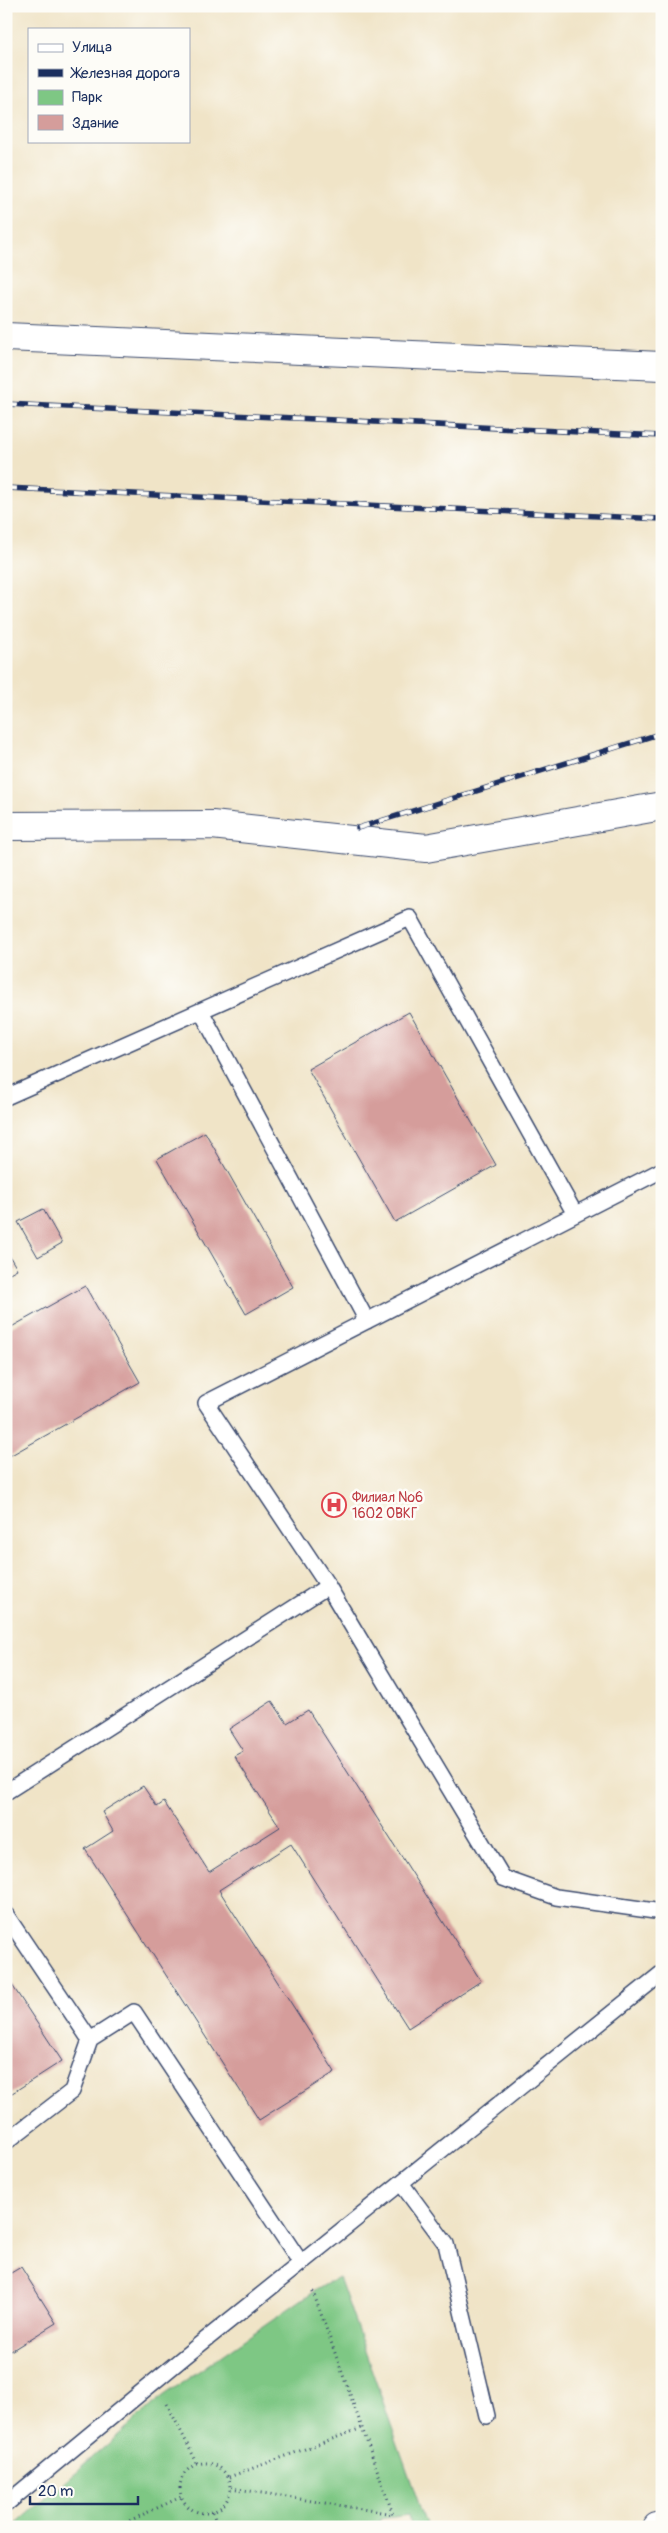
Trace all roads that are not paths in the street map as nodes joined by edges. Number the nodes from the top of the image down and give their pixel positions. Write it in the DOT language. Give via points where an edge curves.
graph roads {
  1 [pos="6,337"];
  2 [pos="662,366"];
  3 [pos="662,806"];
  4 [pos="6,826"];
  5 [pos="201,1011"];
  6 [pos="6,1097"];
  7 [pos="662,1170"];
  8 [pos="575,1214"];
  9 [pos="367,1321"];
  10 [pos="328,1586"];
  11 [pos="6,1792"];
  12 [pos="662,1912"];
  13 [pos="6,1915"];
  14 [pos="662,1973"];
  15 [pos="90,2040"];
  16 [pos="6,2142"];
  17 [pos="401,2182"];
  18 [pos="301,2263"];
  19 [pos="487,2416"];
  20 [pos="6,2504"];
  21 [pos="662,2526"];
  22 [pos="658,2527"];
  1 -- 2 [label="street"];
  3 -- 4 [label="street" via="426,848 212,825"];
  5 -- 6 [label="lane"];
  5 -- 8 [label="lane" via="410,918"];
  5 -- 9 [label="lane"];
  7 -- 8 [label="lane"];
  8 -- 9 [label="lane"];
  9 -- 10 [label="lane" via="206,1403"];
  10 -- 11 [label="lane"];
  10 -- 12 [label="lane" via="503,1878 556,1897"];
  13 -- 15 [label="lane"];
  14 -- 17 [label="lane"];
  15 -- 16 [label="lane" via="72,2091"];
  15 -- 18 [label="lane" via="134,2012"];
  17 -- 18 [label="lane"];
  17 -- 19 [label="lane" via="446,2244"];
  18 -- 20 [label="lane"];
  21 -- 22 [label="street"];
}
